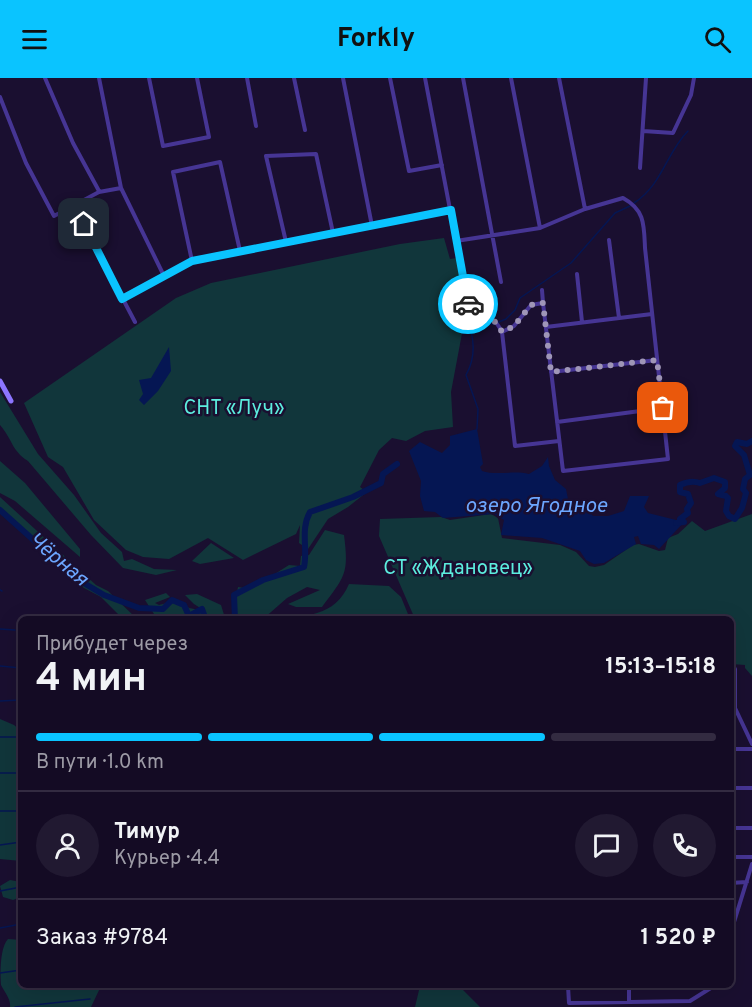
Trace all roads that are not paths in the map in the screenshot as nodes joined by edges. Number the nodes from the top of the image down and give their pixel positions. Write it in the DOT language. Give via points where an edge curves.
graph roads {
  1 [pos="45,78"];
  2 [pos="99,78"];
  3 [pos="149,78"];
  4 [pos="197,78"];
  5 [pos="247,78"];
  6 [pos="294,78"];
  7 [pos="343,78"];
  8 [pos="390,78"];
  9 [pos="425,78"];
  10 [pos="463,78"];
  11 [pos="511,78"];
  12 [pos="559,78"];
  13 [pos="646,78"];
  14 [pos="693,78"];
  15 [pos="0,97"];
  16 [pos="256,126"];
  17 [pos="305,130"];
  18 [pos="643,131"];
  19 [pos="442,165"];
  20 [pos="640,168"];
  21 [pos="121,188"];
  22 [pos="99,192"];
  23 [pos="74,206"];
  24 [pos="585,209"];
  25 [pos="451,210"];
  26 [pos="372,226"];
  27 [pos="540,228"];
  28 [pos="333,233"];
  29 [pos="492,234"];
  30 [pos="609,240"];
  31 [pos="456,241"];
  32 [pos="286,242"];
  33 [pos="240,251"];
  34 [pos="192,261"];
  35 [pos="577,274"];
  36 [pos="164,276"];
  37 [pos="501,282"];
  38 [pos="542,290"];
  39 [pos="122,299"];
  40 [pos="543,303"];
  41 [pos="652,314"];
  42 [pos="619,318"];
  43 [pos="135,322"];
  44 [pos="582,322"];
  45 [pos="546,327"];
  46 [pos="502,332"];
  47 [pos="657,360"];
  48 [pos="551,372"];
  49 [pos="0,381"];
  50 [pos="11,401"];
  51 [pos="663,408"];
  52 [pos="557,422"];
  53 [pos="559,441"];
  54 [pos="734,710"];
  55 [pos="752,746"];
  56 [pos="734,748"];
  57 [pos="734,788"];
  58 [pos="752,788"];
  59 [pos="734,828"];
  60 [pos="752,828"];
  61 [pos="734,857"];
  62 [pos="752,857"];
  63 [pos="752,864"];
  64 [pos="747,882"];
  65 [pos="734,883"];
  66 [pos="734,918"];
  67 [pos="567,988"];
  68 [pos="629,988"];
  69 [pos="711,988"];
  70 [pos="629,1002"];
  1 -- 22 [label="street"];
  2 -- 21 [label="street"];
  3 -- 4 [label="street" via="163,146 209,137"];
  5 -- 16 [label="street"];
  6 -- 17 [label="street"];
  7 -- 26 [label="street"];
  8 -- 19 [label="street" via="409,171"];
  9 -- 19 [label="street"];
  10 -- 29 [label="street"];
  11 -- 27 [label="street"];
  12 -- 24 [label="street"];
  13 -- 18 [label="street"];
  14 -- 18 [label="street" via="691,95 673,133"];
  15 -- 23 [label="street" via="26,163 54,216"];
  18 -- 20 [label="street"];
  19 -- 25 [label="street"];
  21 -- 22 [label="street"];
  21 -- 36 [label="street"];
  22 -- 23 [label="street"];
  23 -- 39 [label="street"];
  24 -- 27 [label="street"];
  24 -- 41 [label="street" via="623,198 644,219"];
  25 -- 26 [label="street"];
  25 -- 31 [label="street"];
  26 -- 28 [label="street"];
  27 -- 29 [label="street"];
  28 -- 32 [label="street"];
  28 -- 32 [label="street" via="316,154 266,156"];
  29 -- 31 [label="street"];
  29 -- 37 [label="street"];
  30 -- 42 [label="street"];
  31 -- 46 [label="street" via="468,304 490,315"];
  32 -- 33 [label="street"];
  33 -- 34 [label="street"];
  33 -- 34 [label="street" via="220,162 173,172"];
  34 -- 36 [label="street"];
  35 -- 44 [label="street"];
  36 -- 39 [label="street"];
  38 -- 40 [label="street"];
  39 -- 43 [label="street"];
  40 -- 45 [label="street"];
  40 -- 46 [label="street" via="531,305 514,326"];
  41 -- 42 [label="street"];
  41 -- 47 [label="street"];
  42 -- 44 [label="street"];
  44 -- 45 [label="street"];
  45 -- 48 [label="street"];
  46 -- 53 [label="street" via="515,446"];
  47 -- 48 [label="street"];
  47 -- 51 [label="street"];
  48 -- 52 [label="street"];
  49 -- 50 [label="street"];
  51 -- 52 [label="street"];
  51 -- 53 [label="street" via="668,459 562,471"];
  52 -- 53 [label="street"];
  54 -- 55 [label="street"];
  55 -- 56 [label="street"];
  57 -- 58 [label="street"];
  59 -- 60 [label="street"];
  61 -- 62 [label="street"];
  63 -- 64 [label="street"];
  64 -- 65 [label="street"];
  64 -- 66 [label="street"];
  67 -- 70 [label="street" via="569,1003"];
  68 -- 70 [label="street"];
  69 -- 70 [label="street" via="690,1001"];
}
